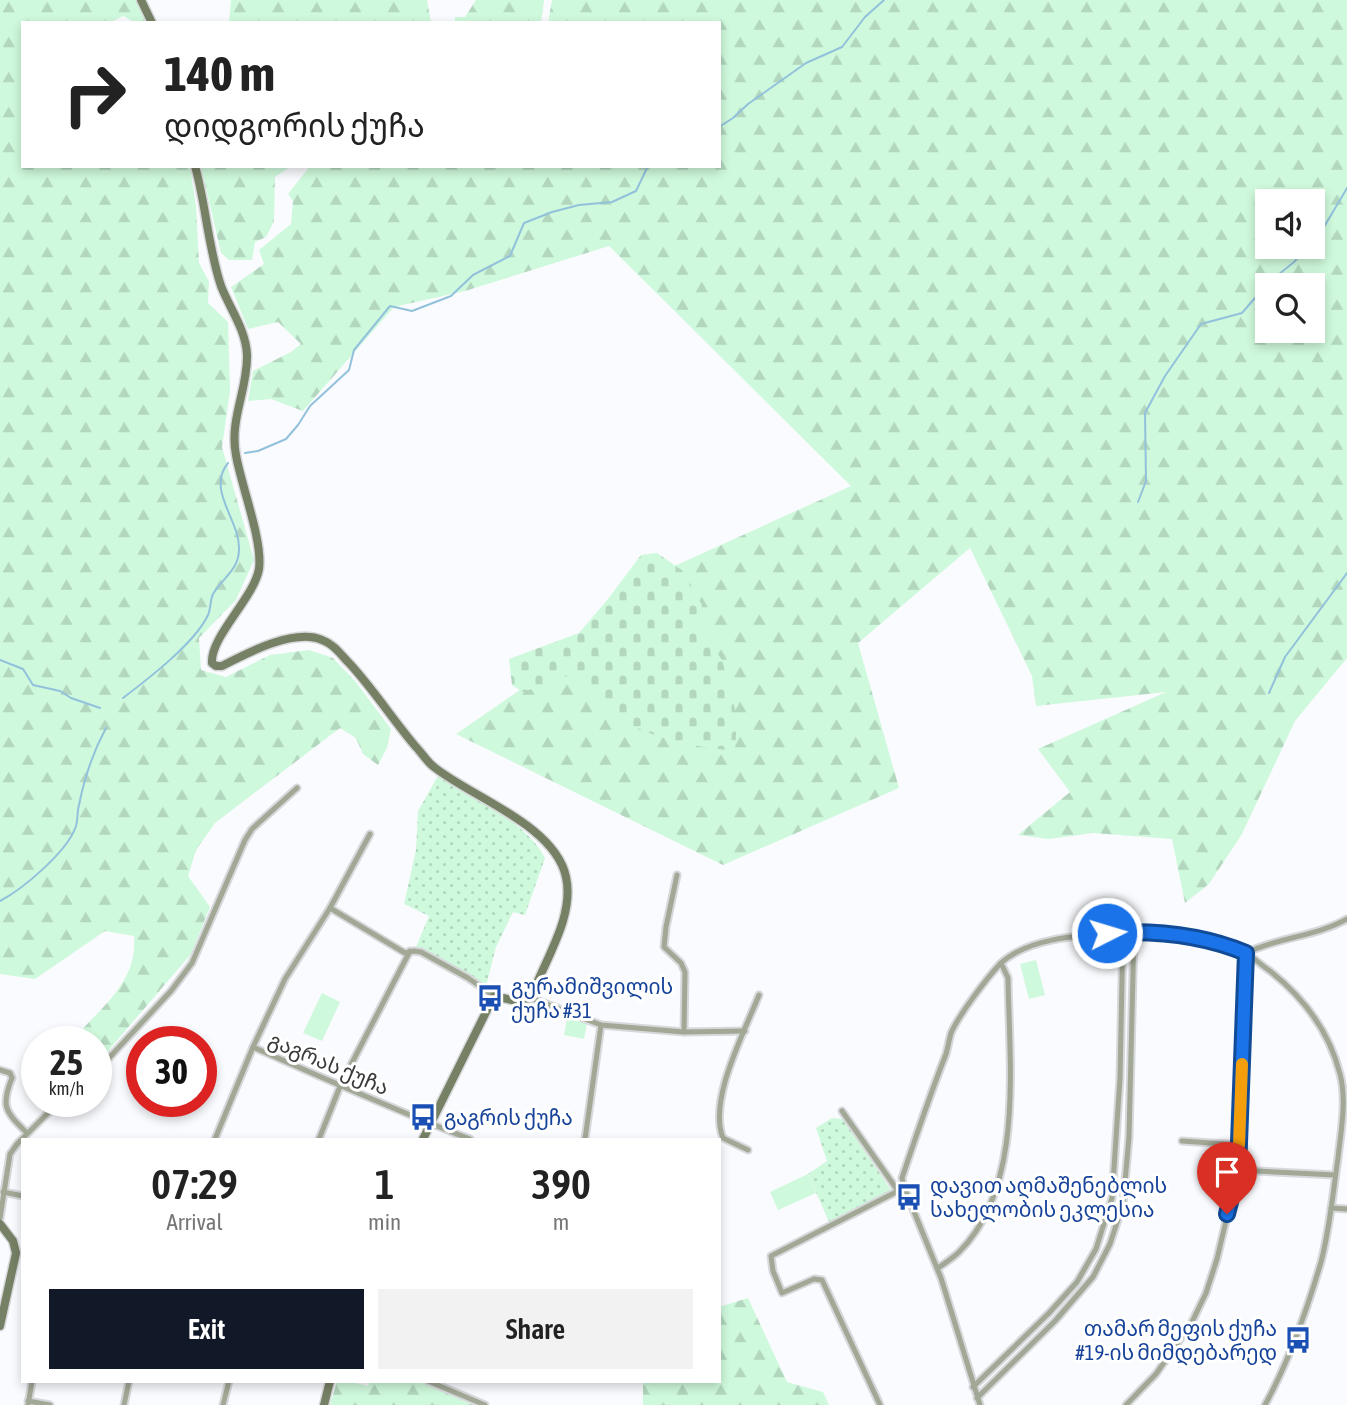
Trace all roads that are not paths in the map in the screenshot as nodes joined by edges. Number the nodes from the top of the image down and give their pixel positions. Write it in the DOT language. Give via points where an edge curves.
graph roads {
  1 [pos="141,0"];
  2 [pos="151,21"];
  3 [pos="195,168"];
  4 [pos="297,788"];
  5 [pos="370,834"];
  6 [pos="677,875"];
  7 [pos="330,908"];
  8 [pos="1347,919"];
  9 [pos="1123,932"];
  10 [pos="1134,932"];
  11 [pos="410,951"];
  12 [pos="1246,953"];
  13 [pos="1001,963"];
  14 [pos="759,995"];
  15 [pos="494,996"];
  16 [pos="531,998"];
  17 [pos="601,1025"];
  18 [pos="1121,1029"];
  19 [pos="1132,1030"];
  20 [pos="745,1031"];
  21 [pos="684,1032"];
  22 [pos="253,1047"];
  23 [pos="112,1056"];
  24 [pos="0,1070"];
  25 [pos="341,1084"];
  26 [pos="842,1111"];
  27 [pos="44,1117"];
  28 [pos="429,1124"];
  29 [pos="27,1133"];
  30 [pos="23,1138"];
  31 [pos="215,1138"];
  32 [pos="319,1138"];
  33 [pos="423,1138"];
  34 [pos="467,1138"];
  35 [pos="585,1138"];
  36 [pos="21,1140"];
  37 [pos="1182,1141"];
  38 [pos="1239,1145"];
  39 [pos="1339,1145"];
  40 [pos="1347,1145"];
  41 [pos="748,1150"];
  42 [pos="1238,1170"];
  43 [pos="1335,1175"];
  44 [pos="1113,1186"];
  45 [pos="1125,1186"];
  46 [pos="898,1191"];
  47 [pos="3,1192"];
  48 [pos="21,1196"];
  49 [pos="906,1198"];
  50 [pos="1331,1208"];
  51 [pos="1,1209"];
  52 [pos="1347,1209"];
  53 [pos="0,1218"];
  54 [pos="0,1224"];
  55 [pos="938,1268"];
  56 [pos="0,1326"];
  57 [pos="1027,1335"];
  58 [pos="1033,1342"];
  59 [pos="1008,1353"];
  60 [pos="1015,1360"];
  61 [pos="32,1383"];
  62 [pos="129,1383"];
  63 [pos="228,1383"];
  64 [pos="330,1383"];
  65 [pos="433,1383"];
  66 [pos="973,1387"];
  67 [pos="979,1402"];
  68 [pos="28,1403"];
  69 [pos="50,1405"];
  70 [pos="124,1405"];
  71 [pos="223,1405"];
  72 [pos="324,1405"];
  73 [pos="485,1405"];
  74 [pos="880,1405"];
  75 [pos="1126,1405"];
  76 [pos="1265,1405"];
  1 -- 2 [label="street"];
  3 -- 16 [label="street" via="221,285 247,354 235,454 259,552 259,571 214,651 212,663 222,666 288,638 323,640 364,679 433,767 539,837 563,867 567,895 561,925"];
  4 -- 23 [label="street" via="252,829 192,963"];
  5 -- 7 [label="street"];
  6 -- 21 [label="street" via="664,947 684,968"];
  7 -- 11 [label="street" via="405,953"];
  7 -- 22 [label="street" via="285,979"];
  8 -- 12 [label="street"];
  9 -- 10 [label="street"];
  9 -- 13 [label="street" via="1033,944"];
  9 -- 18 [label="street"];
  10 -- 12 [label="street" via="1188,935"];
  10 -- 19 [label="street"];
  11 -- 15 [label="street" via="421,952"];
  11 -- 25 [label="street"];
  12 -- 38 [label="street"];
  12 -- 39 [label="street" via="1305,1003 1331,1046 1341,1076"];
  13 -- 49 [label="street" via="951,1034 902,1178"];
  13 -- 55 [label="street" via="1008,978 1009,1110 1003,1161 981,1224 959,1252"];
  14 -- 20 [label="street"];
  15 -- 16 [label="street"];
  15 -- 28 [label="street"];
  16 -- 17 [label="street"];
  17 -- 21 [label="street"];
  17 -- 35 [label="street"];
  18 -- 19 [label="street"];
  18 -- 44 [label="street"];
  19 -- 45 [label="street"];
  20 -- 21 [label="street"];
  20 -- 41 [label="street" via="726,1081 718,1121 723,1139"];
  22 -- 25 [label="street, გაგრას ქუჩა"];
  22 -- 31 [label="street"];
  24 -- 29 [label="street" via="12,1078 1,1096 2,1103"];
  25 -- 28 [label="street, გაგრას ქუჩა"];
  25 -- 32 [label="street"];
  26 -- 46 [label="street"];
  27 -- 29 [label="street"];
  28 -- 33 [label="street"];
  28 -- 34 [label="street, გაგრას ქუჩა"];
  29 -- 30 [label="street"];
  36 -- 47 [label="street" via="10,1154"];
  37 -- 38 [label="street"];
  38 -- 42 [label="street"];
  39 -- 40 [label="street"];
  39 -- 43 [label="street"];
  42 -- 43 [label="street"];
  42 -- 75 [label="street" via="1206,1293 1156,1374"];
  43 -- 50 [label="street"];
  44 -- 45 [label="street"];
  44 -- 57 [label="street" via="1096,1249 1077,1282"];
  45 -- 58 [label="street" via="1110,1244 1093,1278"];
  46 -- 49 [label="street"];
  46 -- 74 [label="street" via="771,1256 782,1293 822,1280"];
  47 -- 48 [label="street"];
  47 -- 51 [label="street"];
  49 -- 55 [label="street"];
  50 -- 52 [label="street"];
  50 -- 76 [label="street" via="1321,1261 1290,1352"];
  51 -- 53 [label="street"];
  54 -- 56 [label="street" via="16,1253"];
  55 -- 66 [label="street"];
  57 -- 58 [label="street"];
  57 -- 59 [label="street"];
  58 -- 60 [label="street"];
  59 -- 60 [label="street"];
  59 -- 66 [label="street"];
  60 -- 67 [label="street"];
  61 -- 68 [label="street"];
  62 -- 70 [label="street"];
  63 -- 71 [label="street"];
  64 -- 72 [label="street"];
  65 -- 73 [label="street"];
  66 -- 67 [label="street"];
  68 -- 69 [label="street"];
}
